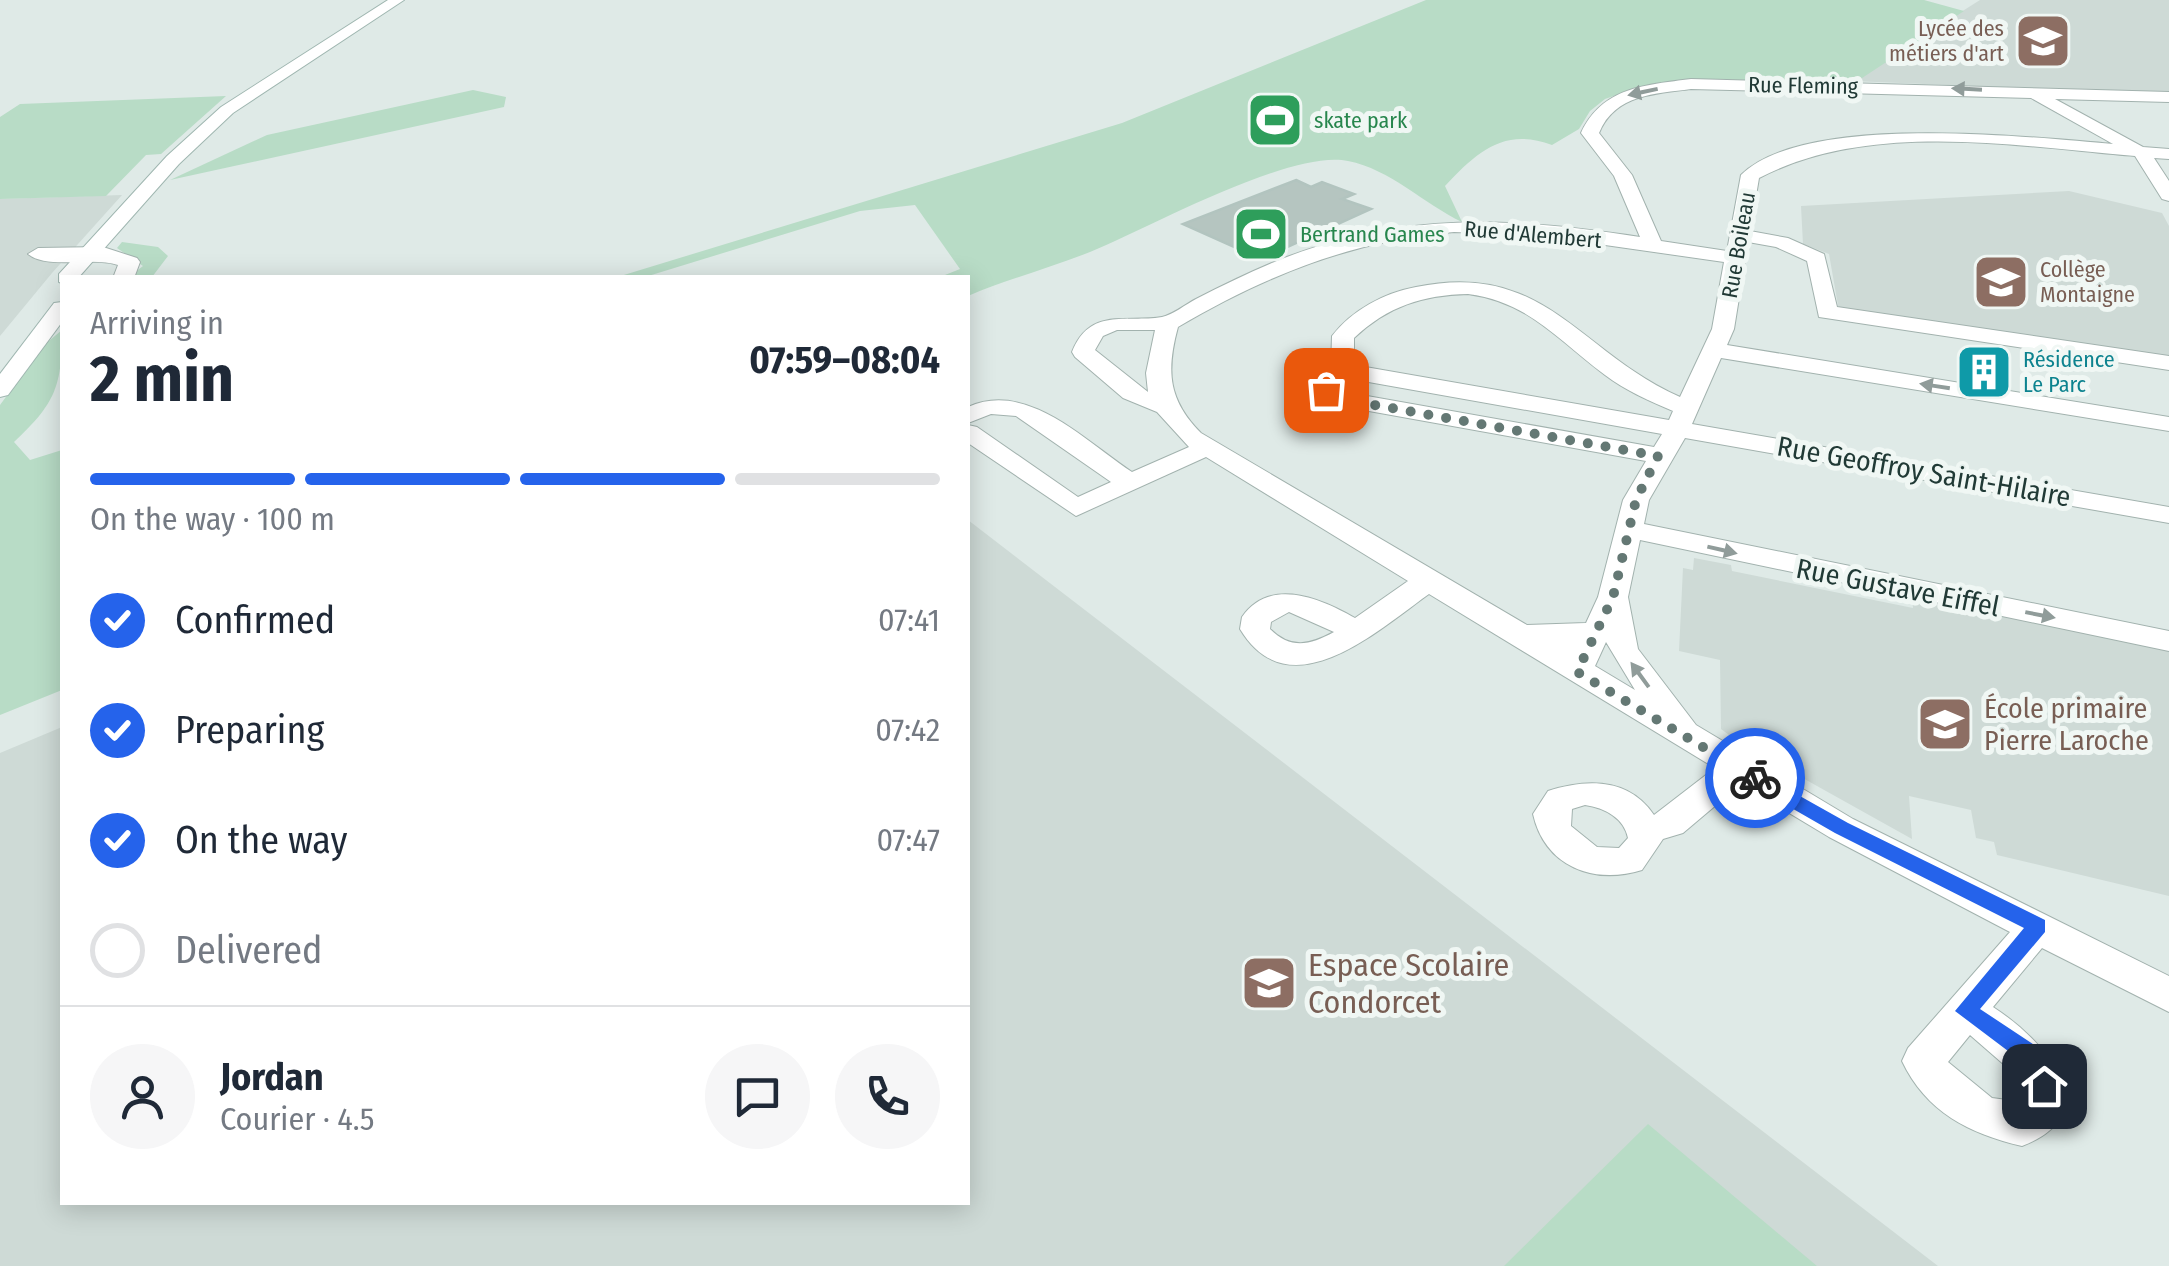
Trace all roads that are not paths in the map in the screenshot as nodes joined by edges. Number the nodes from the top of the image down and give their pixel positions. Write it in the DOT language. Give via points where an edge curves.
graph roads {
  1 [pos="398,0"];
  2 [pos="2030,92"];
  3 [pos="2169,97"];
  4 [pos="2142,153"];
  5 [pos="2169,154"];
  6 [pos="2169,194"];
  7 [pos="1654,247"];
  8 [pos="1738,247"];
  9 [pos="95,253"];
  10 [pos="38,254"];
  11 [pos="70,275"];
  12 [pos="86,275"];
  13 [pos="124,275"];
  14 [pos="60,285"];
  15 [pos="54,324"];
  16 [pos="1168,324"];
  17 [pos="1715,350"];
  18 [pos="0,356"];
  19 [pos="2169,363"];
  20 [pos="1342,370"];
  21 [pos="0,390"];
  22 [pos="1162,406"];
  23 [pos="970,415"];
  24 [pos="1682,418"];
  25 [pos="2169,424"];
  26 [pos="970,433"];
  27 [pos="1206,448"];
  28 [pos="1658,456"];
  29 [pos="1130,483"];
  30 [pos="2169,515"];
  31 [pos="1627,529"];
  32 [pos="1428,581"];
  33 [pos="1613,597"];
  34 [pos="1352,630"];
  35 [pos="1596,631"];
  36 [pos="1512,634"];
  37 [pos="2169,641"];
  38 [pos="1577,672"];
  39 [pos="1692,742"];
  40 [pos="1737,768"];
  41 [pos="1645,831"];
  42 [pos="2038,926"];
  43 [pos="2169,995"];
  44 [pos="1966,1011"];
  1 -- 9 [label="street" via="227,110 173,160"];
  2 -- 3 [label="street, Rue Fleming"];
  2 -- 4 [label="street"];
  2 -- 7 [label="street, Rue Fleming, one-way" via="1691,84 1615,100 1596,116 1590,133 1623,175"];
  4 -- 5 [label="street, Rue Boileau"];
  4 -- 6 [label="street"];
  4 -- 8 [label="street, Rue Boileau" via="1910,142 1807,148 1750,175"];
  7 -- 8 [label="street, Rue d'Alembert"];
  7 -- 16 [label="street, Rue d'Alembert" via="1508,228 1419,228 1350,242 1206,300"];
  8 -- 17 [label="street, Rue Boileau"];
  8 -- 19 [label="street, Rue d'Alembert" via="1781,242 1817,258 1827,312"];
  9 -- 10 [label="street"];
  9 -- 11 [label="street"];
  9 -- 12 [label="street"];
  9 -- 13 [label="street" via="130,262"];
  14 -- 18 [label="street"];
  15 -- 21 [label="street"];
  16 -- 22 [label="street" via="1156,361"];
  16 -- 22 [label="street" via="1127,321 1099,328 1083,352 1131,393"];
  17 -- 24 [label="street, Rue Boileau"];
  25 -- 17 [label="street, one-way"];
  20 -- 24 [label="street"];
  20 -- 24 [label="street" via="1342,336 1360,316 1403,295 1460,288 1531,305"];
  20 -- 28 [label="street" via="1322,384 1330,397"];
  22 -- 27 [label="street"];
  23 -- 29 [label="street" via="988,407 1022,409"];
  24 -- 28 [label="street, Rue Boileau"];
  24 -- 30 [label="street, Rue Geoffroy Saint-Hilaire"];
  26 -- 29 [label="street" via="1065,504 1088,505"];
  27 -- 29 [label="street"];
  27 -- 32 [label="street"];
  28 -- 31 [label="street, Rue Boileau"];
  31 -- 33 [label="street, Rue Boileau"];
  31 -- 37 [label="street, Rue Gustave Eiffel, one-way"];
  32 -- 34 [label="street"];
  32 -- 36 [label="street"];
  33 -- 35 [label="street, Rue Boileau"];
  39 -- 33 [label="street, Rue Boileau, one-way" via="1623,651"];
  35 -- 36 [label="street"];
  35 -- 38 [label="street, Rue Boileau"];
  36 -- 38 [label="street"];
  38 -- 39 [label="street"];
  39 -- 40 [label="street"];
  40 -- 41 [label="street" via="1672,824"];
  40 -- 42 [label="street"];
  42 -- 43 [label="street"];
  42 -- 44 [label="street"];
}
